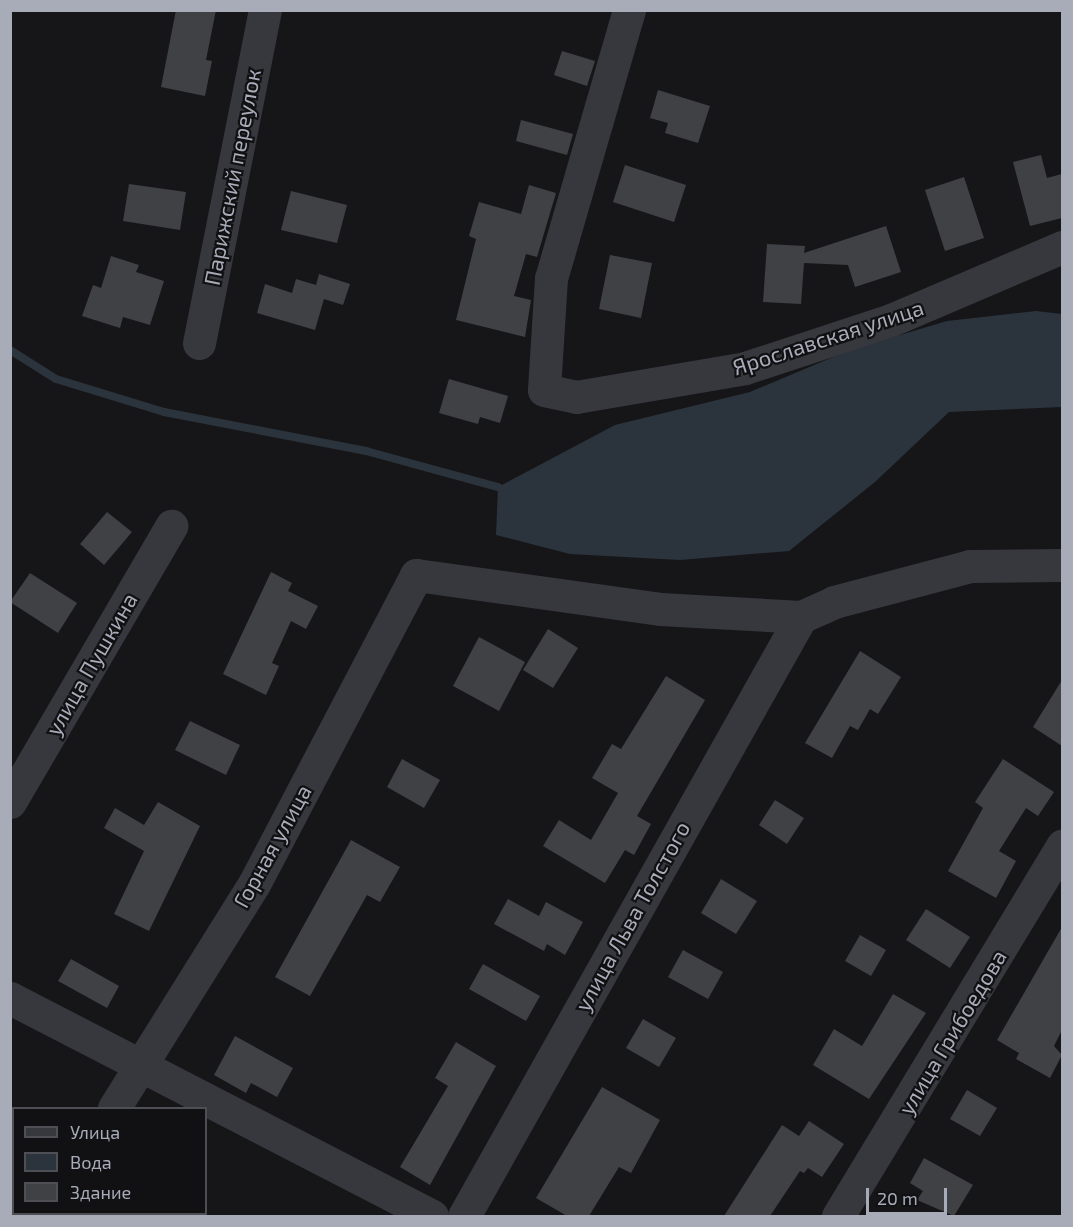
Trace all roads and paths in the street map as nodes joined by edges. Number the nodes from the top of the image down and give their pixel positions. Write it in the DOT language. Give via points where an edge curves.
graph roads {
  1 [pos="265,10"];
  2 [pos="629,10"];
  3 [pos="1062,247"];
  4 [pos="200,343"];
  5 [pos="171,526"];
  6 [pos="1062,565"];
  7 [pos="801,617"];
  8 [pos="10,802"];
  9 [pos="1062,846"];
  10 [pos="10,998"];
  11 [pos="137,1066"];
  12 [pos="115,1107"];
  13 [pos="473,1214"];
  14 [pos="432,1216"];
  15 [pos="838,1216"];
  1 -- 4 [label="street, Парижский переулок"];
  2 -- 3 [label="street, Ярославская улица" via="551,278 544,390 576,398 745,368 891,320"];
  5 -- 8 [label="street, улица Пушкина"];
  6 -- 7 [label="street" via="970,566 834,602"];
  7 -- 11 [label="street, Горная улица" via="660,609 416,575 254,884"];
  7 -- 13 [label="street, улица Льва Толстого"];
  9 -- 15 [label="street, улица Грибоедова"];
  10 -- 11 [label="street"];
  11 -- 12 [label="street, Горная улица"];
  11 -- 14 [label="street"];
}
